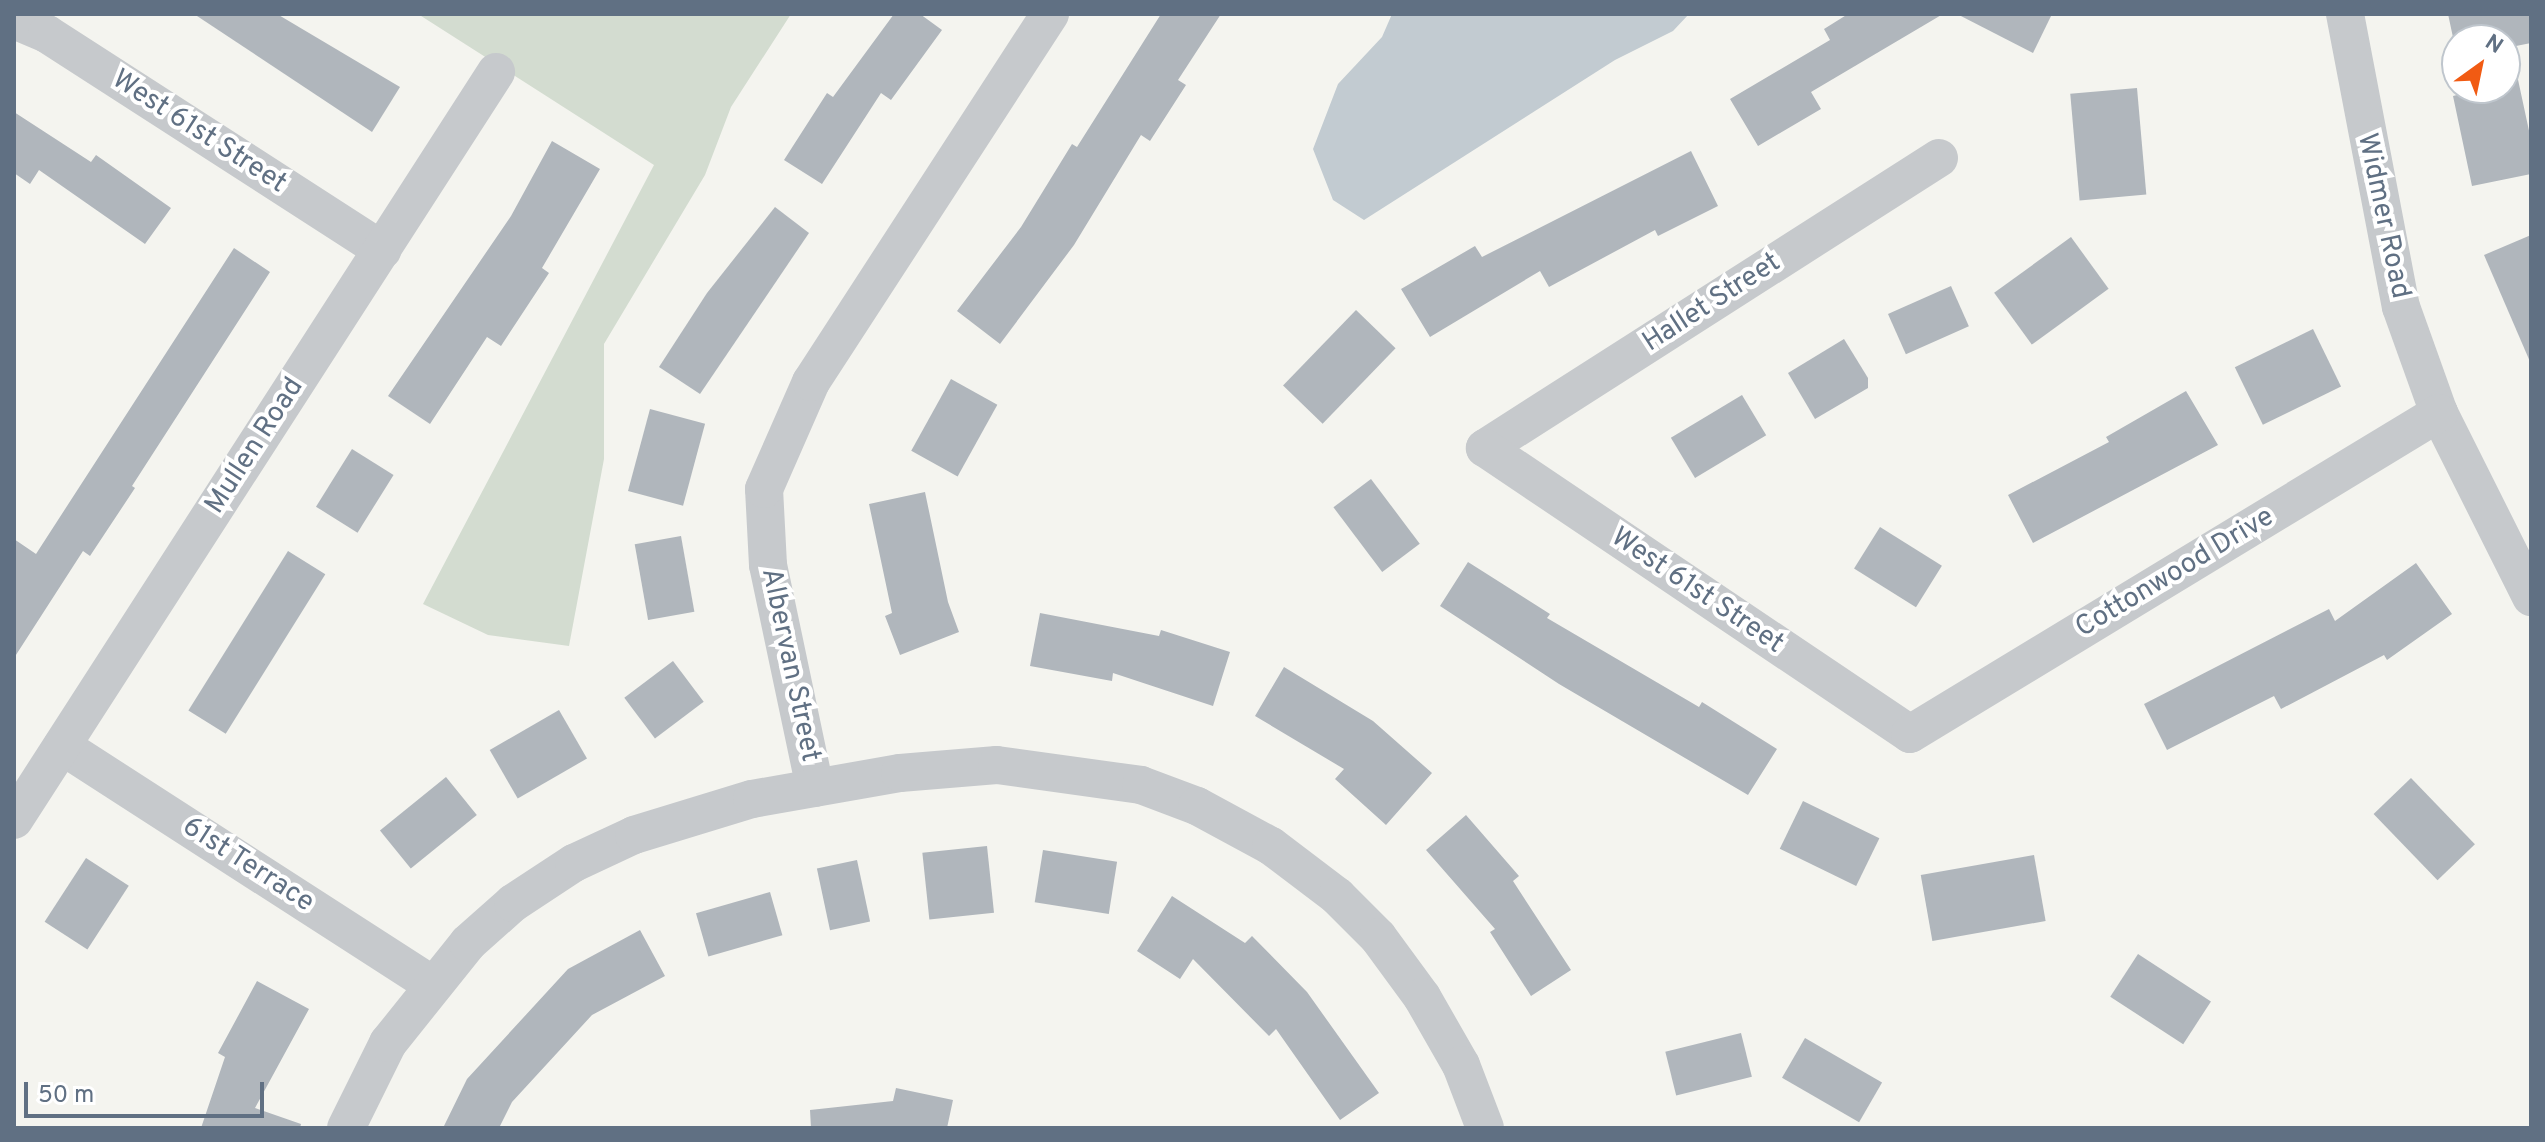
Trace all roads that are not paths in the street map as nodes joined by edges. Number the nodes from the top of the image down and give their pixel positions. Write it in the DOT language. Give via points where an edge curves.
graph roads {
  1 [pos="1050,14"];
  2 [pos="2345,14"];
  3 [pos="14,20"];
  4 [pos="496,72"];
  5 [pos="1939,158"];
  6 [pos="382,250"];
  7 [pos="2439,413"];
  8 [pos="1485,448"];
  9 [pos="2531,597"];
  10 [pos="1910,734"];
  11 [pos="62,746"];
  12 [pos="815,788"];
  13 [pos="14,820"];
  14 [pos="433,985"];
  15 [pos="346,1128"];
  16 [pos="1485,1128"];
  1 -- 12 [label="street, Albervan Street" via="811,382 764,489 768,565"];
  2 -- 7 [label="street, Widmer Road" via="2401,307"];
  3 -- 6 [label="street, West 61st Street" via="47,34"];
  4 -- 6 [label="street, Mullen Road"];
  5 -- 8 [label="street, Hallet Street"];
  6 -- 11 [label="street, Mullen Road"];
  7 -- 9 [label="street, Widmer Road"];
  7 -- 10 [label="street, Cottonwood Drive"];
  8 -- 10 [label="street, West 61st Street"];
  11 -- 13 [label="street, Mullen Road"];
  11 -- 14 [label="street, 61st Terrace"];
  12 -- 14 [label="street, Albervan Street" via="707,810 574,863 502,913"];
  12 -- 16 [label="street" via="941,767 997,765 1100,776 1197,806 1271,846 1337,896 1378,937 1422,997 1461,1065"];
  14 -- 15 [label="street, Albervan Street" via="388,1043"];
}
